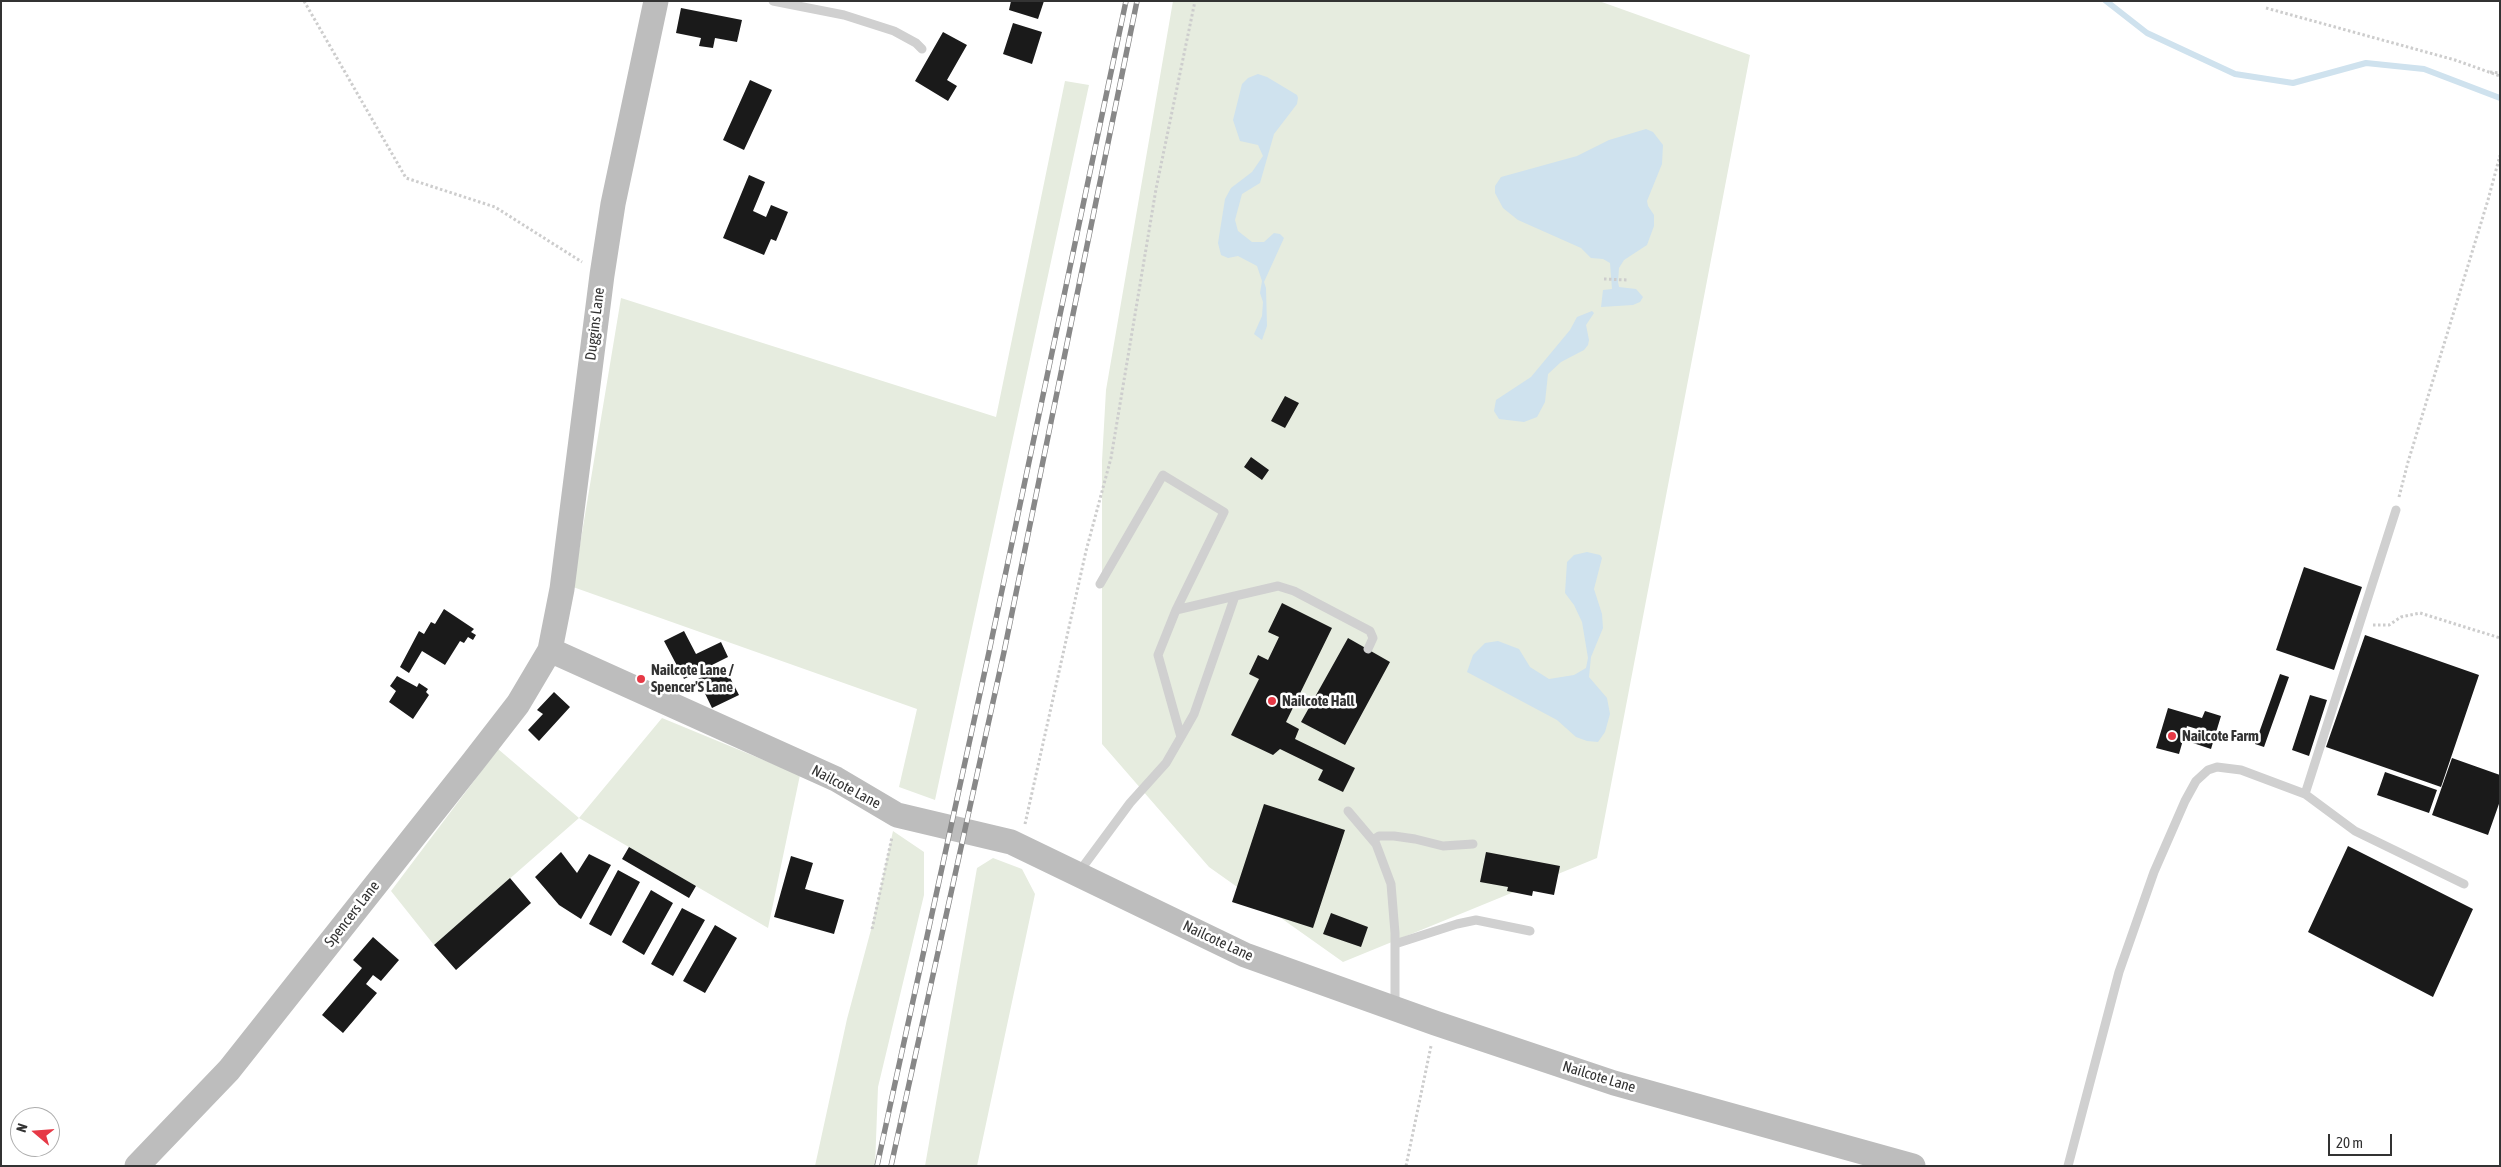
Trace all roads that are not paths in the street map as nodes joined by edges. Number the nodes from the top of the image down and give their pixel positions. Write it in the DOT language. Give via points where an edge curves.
graph roads {
  1 [pos="656,1"];
  2 [pos="773,1"];
  3 [pos="922,49"];
  4 [pos="2396,510"];
  5 [pos="1100,584"];
  6 [pos="1234,596"];
  7 [pos="1176,610"];
  8 [pos="1368,649"];
  9 [pos="550,650"];
  10 [pos="1181,738"];
  11 [pos="2305,794"];
  12 [pos="1348,811"];
  13 [pos="1373,840"];
  14 [pos="1473,844"];
  15 [pos="1077,874"];
  16 [pos="2464,884"];
  17 [pos="1530,931"];
  18 [pos="1395,944"];
  19 [pos="1395,1009"];
  20 [pos="137,1166"];
  21 [pos="1913,1166"];
  22 [pos="2068,1166"];
  1 -- 9 [label="main road, Duggins Lane" via="613,204 562,589"];
  2 -- 3 [label="lane" via="844,14 894,31"];
  4 -- 11 [label="lane"];
  5 -- 7 [label="lane" via="1163,475 1224,512"];
  6 -- 7 [label="lane"];
  6 -- 8 [label="lane" via="1278,586 1294,591 1370,631 1373,638"];
  6 -- 10 [label="lane" via="1194,714"];
  7 -- 10 [label="lane" via="1158,655"];
  9 -- 15 [label="main road, Nailcote Lane" via="836,779 902,816 1015,844"];
  9 -- 20 [label="main road, Spencers Lane" via="518,704 229,1070"];
  10 -- 15 [label="lane" via="1166,763 1130,803"];
  11 -- 16 [label="lane" via="2355,831"];
  11 -- 22 [label="lane" via="2241,770 2217,767 2196,781 2154,872 2119,972"];
  12 -- 13 [label="lane"];
  13 -- 14 [label="lane" via="1379,836 1394,836 1443,846"];
  13 -- 18 [label="lane" via="1390,884"];
  15 -- 19 [label="main road, Nailcote Lane" via="1245,955"];
  17 -- 18 [label="lane" via="1476,920"];
  18 -- 19 [label="lane"];
  19 -- 21 [label="main road, Nailcote Lane" via="1614,1083"];
}
